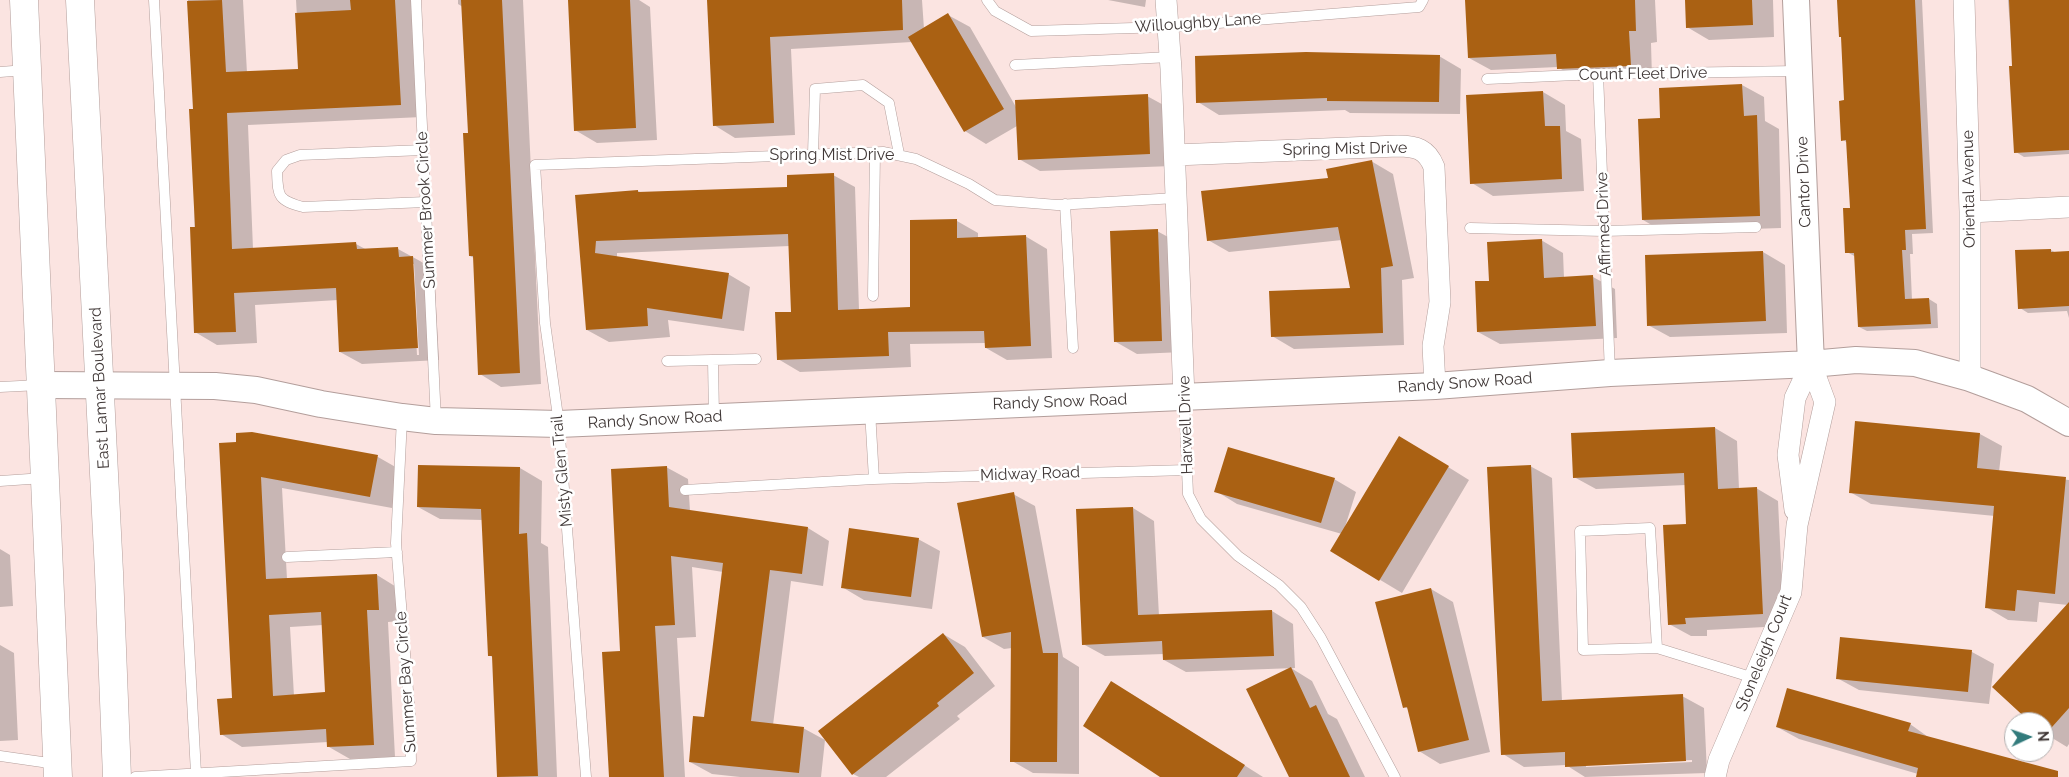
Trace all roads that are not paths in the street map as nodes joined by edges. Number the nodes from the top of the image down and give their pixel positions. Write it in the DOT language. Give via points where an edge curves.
graph roads {
  1 [pos="24,0"];
  2 [pos="80,0"];
  3 [pos="154,0"];
  4 [pos="416,0"];
  5 [pos="987,0"];
  6 [pos="1166,0"];
  7 [pos="1796,0"];
  8 [pos="1964,0"];
  9 [pos="1421,3"];
  10 [pos="1168,27"];
  11 [pos="1170,57"];
  12 [pos="1015,65"];
  13 [pos="27,70"];
  14 [pos="1799,71"];
  15 [pos="0,72"];
  16 [pos="1598,74"];
  17 [pos="1488,79"];
  18 [pos="423,150"];
  19 [pos="875,152"];
  20 [pos="813,154"];
  21 [pos="900,154"];
  22 [pos="1175,155"];
  23 [pos="536,165"];
  24 [pos="1176,198"];
  25 [pos="426,202"];
  26 [pos="1065,204"];
  27 [pos="2069,207"];
  28 [pos="1970,212"];
  29 [pos="1756,226"];
  30 [pos="1470,228"];
  31 [pos="1604,231"];
  32 [pos="873,296"];
  33 [pos="1073,348"];
  34 [pos="756,359"];
  35 [pos="713,360"];
  36 [pos="666,361"];
  37 [pos="1811,364"];
  38 [pos="1610,373"];
  39 [pos="1970,378"];
  40 [pos="175,384"];
  41 [pos="41,385"];
  42 [pos="99,386"];
  43 [pos="1435,386"];
  44 [pos="0,387"];
  45 [pos="1184,397"];
  46 [pos="870,410"];
  47 [pos="402,417"];
  48 [pos="714,417"];
  49 [pos="436,421"];
  50 [pos="2069,423"];
  51 [pos="559,424"];
  52 [pos="1187,470"];
  53 [pos="45,478"];
  54 [pos="874,479"];
  55 [pos="0,480"];
  56 [pos="685,490"];
  57 [pos="1797,525"];
  58 [pos="397,552"];
  59 [pos="287,557"];
  60 [pos="1656,648"];
  61 [pos="1754,678"];
  62 [pos="0,756"];
  63 [pos="58,771"];
  64 [pos="196,773"];
  65 [pos="117,777"];
  66 [pos="135,777"];
  67 [pos="586,777"];
  68 [pos="1395,777"];
  69 [pos="1715,777"];
  1 -- 13 [label="main road"];
  2 -- 42 [label="main road, East Lamar Boulevard"];
  3 -- 40 [label="lane"];
  4 -- 18 [label="lane, Summer Brook Circle"];
  5 -- 10 [label="lane, Willoughby Lane" via="996,11 1031,30"];
  6 -- 10 [label="street, Harwell Drive"];
  7 -- 14 [label="street, Cantor Drive"];
  8 -- 28 [label="street, Oriental Avenue"];
  9 -- 10 [label="lane, Willoughby Lane"];
  10 -- 11 [label="street, Harwell Drive"];
  11 -- 12 [label="lane"];
  11 -- 22 [label="street, Harwell Drive"];
  13 -- 15 [label="lane"];
  13 -- 41 [label="main road"];
  14 -- 16 [label="lane, Count Fleet Drive"];
  14 -- 37 [label="street, Cantor Drive"];
  16 -- 17 [label="lane, Count Fleet Drive"];
  16 -- 31 [label="lane, Affirmed Drive"];
  18 -- 25 [label="lane, Summer Brook Circle"];
  18 -- 25 [label="lane" via="300,155 286,160 276,171 281,198 284,202 303,207"];
  19 -- 20 [label="lane, Spring Mist Drive"];
  19 -- 21 [label="lane, Spring Mist Drive"];
  19 -- 32 [label="lane"];
  20 -- 21 [label="lane" via="815,89 863,85 889,103"];
  20 -- 23 [label="lane, Spring Mist Drive"];
  21 -- 26 [label="lane, Spring Mist Drive" via="969,184 995,200"];
  22 -- 24 [label="street, Harwell Drive"];
  22 -- 43 [label="street, Spring Mist Drive" via="1398,146 1422,149 1430,156 1434,167 1440,302 1433,346"];
  23 -- 51 [label="lane, Misty Glen Trail" via="545,323"];
  24 -- 26 [label="lane, Spring Mist Drive"];
  24 -- 45 [label="street, Harwell Drive"];
  25 -- 49 [label="lane, Summer Brook Circle"];
  26 -- 33 [label="lane"];
  27 -- 28 [label="street"];
  28 -- 39 [label="street, Oriental Avenue"];
  29 -- 31 [label="lane"];
  30 -- 31 [label="lane"];
  31 -- 38 [label="lane, Affirmed Drive"];
  34 -- 35 [label="lane"];
  35 -- 36 [label="lane"];
  35 -- 48 [label="lane"];
  37 -- 38 [label="street, Randy Snow Road"];
  37 -- 39 [label="street, Randy Snow Road" via="1856,360 1916,363"];
  37 -- 57 [label="street, Stoneleigh Court" via="1795,398 1788,455"];
  37 -- 57 [label="street, Stoneleigh Court" via="1825,402"];
  38 -- 43 [label="street, Randy Snow Road"];
  39 -- 50 [label="street, Randy Snow Road" via="2027,399"];
  40 -- 42 [label="street, Randy Snow Road"];
  40 -- 47 [label="street, Randy Snow Road" via="256,390"];
  40 -- 64 [label="lane"];
  41 -- 42 [label="street, Randy Snow Road"];
  41 -- 44 [label="lane"];
  41 -- 53 [label="main road"];
  42 -- 65 [label="main road, East Lamar Boulevard"];
  43 -- 45 [label="street, Randy Snow Road"];
  45 -- 46 [label="street, Randy Snow Road"];
  45 -- 52 [label="lane, Harwell Drive"];
  46 -- 48 [label="street, Randy Snow Road"];
  46 -- 54 [label="lane"];
  47 -- 49 [label="street, Randy Snow Road"];
  47 -- 58 [label="lane, Summer Bay Circle"];
  48 -- 51 [label="street, Randy Snow Road"];
  49 -- 51 [label="street, Randy Snow Road"];
  51 -- 67 [label="lane, Misty Glen Trail"];
  52 -- 54 [label="lane, Midway Road"];
  52 -- 68 [label="lane, Harwell Drive" via="1188,494 1201,519 1238,556 1279,585 1301,607 1321,638"];
  53 -- 55 [label="lane"];
  53 -- 63 [label="main road"];
  54 -- 56 [label="lane, Midway Road"];
  57 -- 61 [label="street, Stoneleigh Court" via="1790,592"];
  58 -- 59 [label="lane"];
  58 -- 64 [label="lane, Summer Bay Circle" via="411,761"];
  60 -- 60 [label="lane" via="1650,528 1580,531 1583,650"];
  60 -- 61 [label="lane"];
  61 -- 69 [label="street, Stoneleigh Court" via="1719,760"];
  62 -- 63 [label="lane"];
  64 -- 66 [label="lane, Summer Bay Circle"];
}
